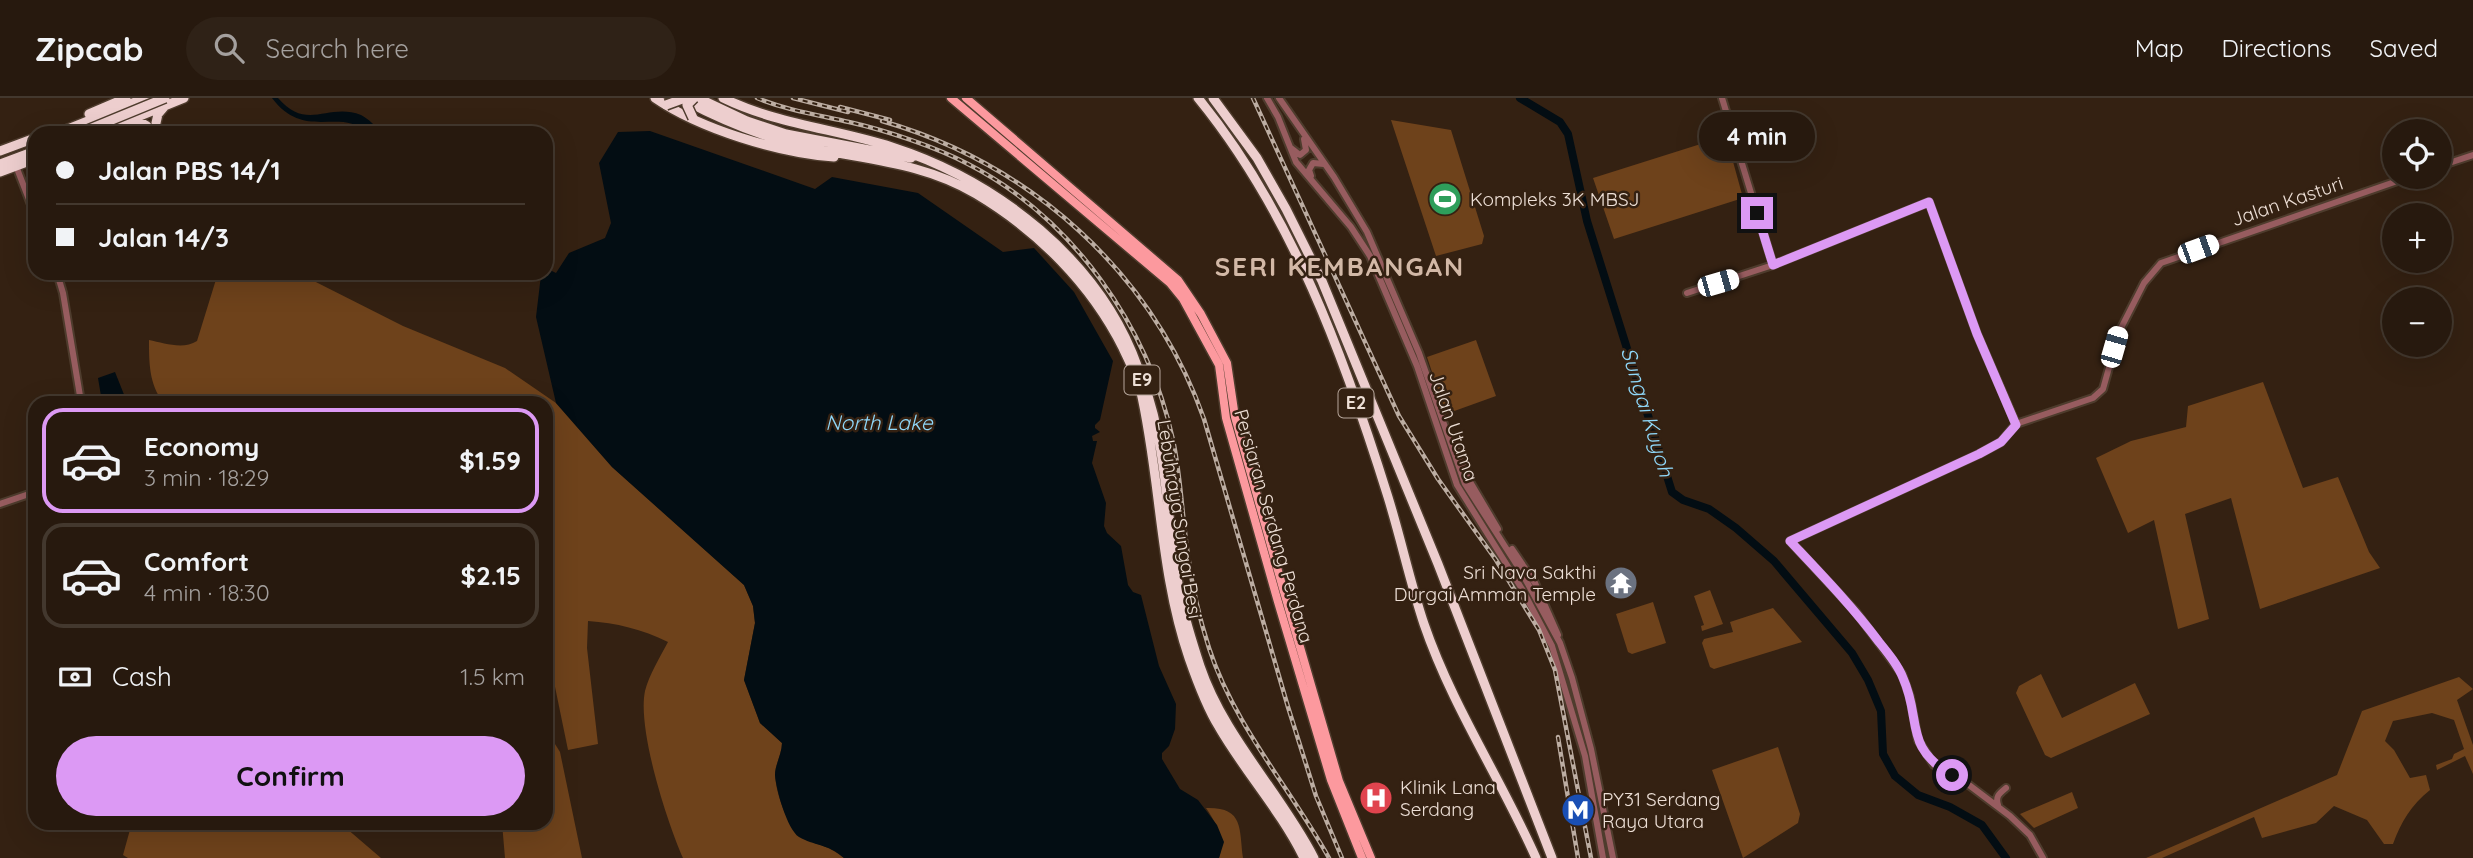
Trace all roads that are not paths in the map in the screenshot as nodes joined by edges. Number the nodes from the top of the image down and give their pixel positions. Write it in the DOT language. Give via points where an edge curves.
graph roads {
  1 [pos="145,98"];
  2 [pos="184,98"];
  3 [pos="683,98"];
  4 [pos="696,98"];
  5 [pos="723,98"];
  6 [pos="951,98"];
  7 [pos="966,98"];
  8 [pos="1198,98"];
  9 [pos="1213,98"];
  10 [pos="1267,98"];
  11 [pos="1282,98"];
  12 [pos="1722,98"];
  13 [pos="165,100"];
  14 [pos="662,100"];
  15 [pos="707,100"];
  16 [pos="125,102"];
  17 [pos="693,118"];
  18 [pos="126,121"];
  19 [pos="65,126"];
  20 [pos="73,126"];
  21 [pos="98,126"];
  22 [pos="114,126"];
  23 [pos="1301,130"];
  24 [pos="28,143"];
  25 [pos="1290,147"];
  26 [pos="0,153"];
  27 [pos="28,155"];
  28 [pos="853,155"];
  29 [pos="2473,155"];
  30 [pos="922,158"];
  31 [pos="28,161"];
  32 [pos="2452,162"];
  33 [pos="0,164"];
  34 [pos="13,164"];
  35 [pos="1324,164"];
  36 [pos="0,172"];
  37 [pos="1318,186"];
  38 [pos="2382,186"];
  39 [pos="28,199"];
  40 [pos="1773,265"];
  41 [pos="59,280"];
  42 [pos="1687,293"];
  43 [pos="80,396"];
  44 [pos="2016,425"];
  45 [pos="28,494"];
  46 [pos="0,504"];
  47 [pos="1291,632"];
  48 [pos="2006,788"];
  49 [pos="1999,807"];
  50 [pos="1304,858"];
  51 [pos="1314,858"];
  52 [pos="1362,858"];
  53 [pos="1371,858"];
  54 [pos="1536,858"];
  55 [pos="1552,858"];
  56 [pos="1603,858"];
  57 [pos="1613,858"];
  58 [pos="2043,858"];
  1 -- 16 [label="highway"];
  2 -- 13 [label="highway"];
  3 -- 14 [label="highway, bridge"];
  3 -- 28 [label="highway, Lebuhraya Sungai Besi / E9" via="732,123 790,143"];
  4 -- 15 [label="highway"];
  4 -- 17 [label="highway, bridge" via="687,105"];
  5 -- 30 [label="highway, Lebuhraya Sungai Besi / E9" via="763,115 858,137"];
  6 -- 47 [label="main road, Persiaran Serdang Perdana" via="1153,267 1183,299 1219,365 1226,418"];
  7 -- 47 [label="main road, Persiaran Serdang Perdana" via="1188,292 1227,363 1235,417"];
  8 -- 54 [label="highway, E2" via="1255,178 1322,310 1388,498 1429,638"];
  9 -- 55 [label="highway, E2" via="1262,168 1322,281"];
  10 -- 25 [label="street, Jalan Utama"];
  11 -- 23 [label="street, Jalan Utama"];
  11 -- 35 [label="street"];
  12 -- 40 [label="street"];
  13 -- 18 [label="highway"];
  13 -- 18 [label="highway" via="151,125"];
  13 -- 21 [label="highway, bridge"];
  14 -- 17 [label="highway, bridge"];
  15 -- 30 [label="highway" via="757,125 803,139"];
  16 -- 18 [label="highway" via="132,110"];
  16 -- 19 [label="highway"];
  16 -- 20 [label="highway"];
  17 -- 28 [label="highway" via="793,152"];
  18 -- 22 [label="highway"];
  23 -- 25 [label="street" via="1305,153"];
  23 -- 35 [label="street, Jalan Utama"];
  24 -- 26 [label="highway"];
  25 -- 37 [label="street, Jalan Utama" via="1296,162"];
  27 -- 34 [label="highway"];
  28 -- 50 [label="highway, Lebuhraya Sungai Besi / E9" via="949,180 999,208 1061,261 1110,325 1139,386 1172,598 1193,671 1217,724"];
  29 -- 32 [label="street"];
  30 -- 51 [label="highway, Lebuhraya Sungai Besi / E9" via="993,194 1040,229 1096,292 1133,352 1152,407 1179,590 1204,678 1231,730"];
  31 -- 34 [label="highway"];
  33 -- 34 [label="highway"];
  34 -- 36 [label="highway"];
  34 -- 39 [label="street"];
  35 -- 37 [label="street" via="1310,166"];
  35 -- 57 [label="street, Jalan Utama" via="1378,254 1465,484 1560,643 1591,749"];
  37 -- 56 [label="street, Jalan Utama" via="1370,256 1417,366 1457,485 1552,646 1585,756"];
  38 -- 44 [label="street, Jalan Kasturi" via="2161,263 2130,308 2103,389 2093,398"];
  40 -- 42 [label="street"];
  40 -- 44 [label="street" via="1929,202"];
  41 -- 43 [label="street"];
  44 -- 49 [label="street" via="2001,442 1790,541 1849,604 1902,674 1918,740 1934,765"];
  45 -- 46 [label="street"];
  47 -- 52 [label="main road, Persiaran Serdang Perdana" via="1331,780"];
  47 -- 53 [label="main road, Persiaran Serdang Perdana" via="1339,781"];
  48 -- 49 [label="street" via="1997,799"];
  49 -- 58 [label="street" via="2030,835"];
}
